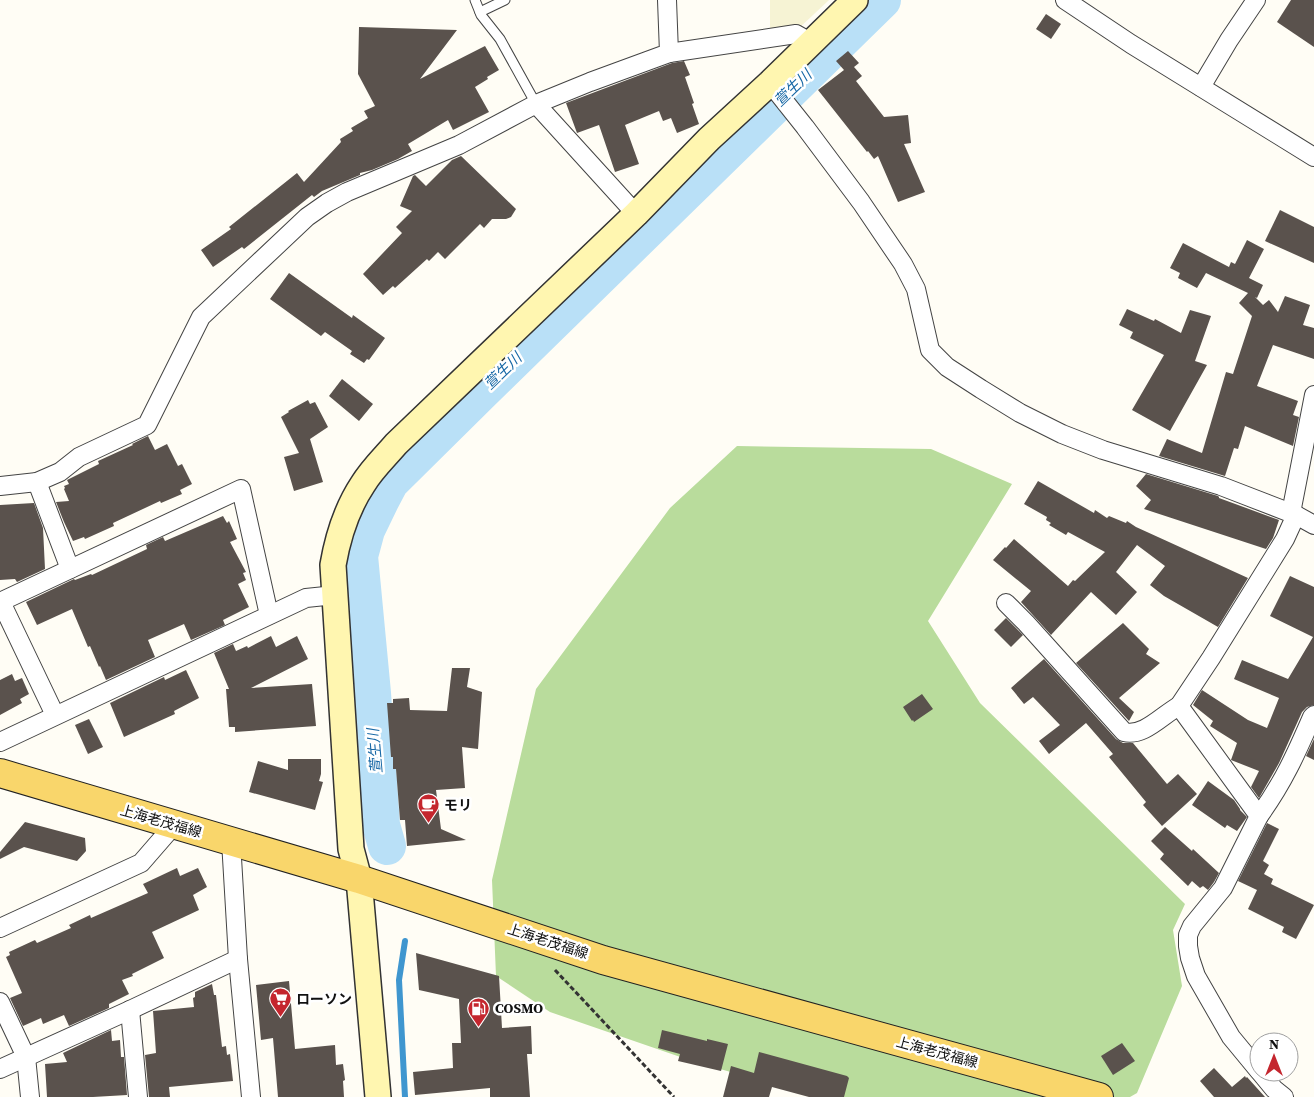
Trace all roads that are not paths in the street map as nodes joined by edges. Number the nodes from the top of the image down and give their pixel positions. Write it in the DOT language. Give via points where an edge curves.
graph roads {
  1 [pos="476,0"];
  2 [pos="506,0"];
  3 [pos="667,0"];
  4 [pos="855,0"];
  5 [pos="1065,0"];
  6 [pos="1256,0"];
  7 [pos="480,12"];
  8 [pos="812,43"];
  9 [pos="669,53"];
  10 [pos="1201,87"];
  11 [pos="774,89"];
  12 [pos="536,104"];
  13 [pos="1314,157"];
  14 [pos="636,214"];
  15 [pos="1314,394"];
  16 [pos="36,482"];
  17 [pos="0,486"];
  18 [pos="1294,514"];
  19 [pos="1314,525"];
  20 [pos="70,569"];
  21 [pos="335,595"];
  22 [pos="1,602"];
  23 [pos="1006,603"];
  24 [pos="269,615"];
  25 [pos="1179,706"];
  26 [pos="55,715"];
  27 [pos="1314,715"];
  28 [pos="0,742"];
  29 [pos="0,773"];
  30 [pos="1260,816"];
  31 [pos="174,825"];
  32 [pos="231,841"];
  33 [pos="359,879"];
  34 [pos="0,928"];
  35 [pos="238,959"];
  36 [pos="0,1002"];
  37 [pos="130,1010"];
  38 [pos="26,1057"];
  39 [pos="1249,1058"];
  40 [pos="0,1069"];
  41 [pos="1269,1082"];
  42 [pos="30,1097"];
  43 [pos="138,1097"];
  44 [pos="251,1097"];
  45 [pos="378,1097"];
  46 [pos="1099,1097"];
  47 [pos="1284,1097"];
  1 -- 7 [label="lane"];
  2 -- 7 [label="lane"];
  3 -- 9 [label="street"];
  4 -- 8 [label="street"];
  5 -- 10 [label="street"];
  6 -- 10 [label="street"];
  7 -- 12 [label="lane" via="500,39"];
  8 -- 9 [label="street" via="796,34"];
  8 -- 11 [label="street"];
  9 -- 12 [label="street"];
  10 -- 13 [label="street"];
  11 -- 14 [label="street" via="709,140"];
  11 -- 18 [label="street" via="861,202 903,264 916,289 930,350 948,367 1020,413 1062,434 1221,486"];
  12 -- 14 [label="street"];
  12 -- 16 [label="street" via="459,145 347,192 307,217 201,316 147,425 79,457 60,472"];
  14 -- 21 [label="street" via="396,444 375,468 352,502 336,547 333,565"];
  15 -- 18 [label="street"];
  16 -- 17 [label="street"];
  16 -- 20 [label="street"];
  18 -- 19 [label="street"];
  18 -- 25 [label="street" via="1281,546"];
  20 -- 22 [label="street"];
  20 -- 24 [label="street" via="241,489"];
  21 -- 24 [label="street" via="306,598"];
  21 -- 33 [label="street" via="351,849"];
  22 -- 26 [label="street"];
  23 -- 25 [label="street" via="1124,732 1140,731"];
  24 -- 26 [label="street"];
  25 -- 30 [label="street"];
  26 -- 28 [label="street"];
  27 -- 30 [label="street" via="1285,776"];
  29 -- 31 [label="main road, 上海老茂福線"];
  30 -- 39 [label="street" via="1223,888 1188,935 1196,976 1231,1037"];
  31 -- 32 [label="main road, 上海老茂福線"];
  31 -- 34 [label="street" via="142,863"];
  32 -- 33 [label="main road, 上海老茂福線"];
  32 -- 35 [label="street"];
  33 -- 45 [label="street"];
  33 -- 46 [label="main road, 上海老茂福線" via="603,960"];
  35 -- 37 [label="street"];
  35 -- 44 [label="street"];
  36 -- 38 [label="street"];
  37 -- 38 [label="street"];
  37 -- 43 [label="street"];
  38 -- 40 [label="street"];
  38 -- 42 [label="street"];
  41 -- 47 [label="street"];
}
